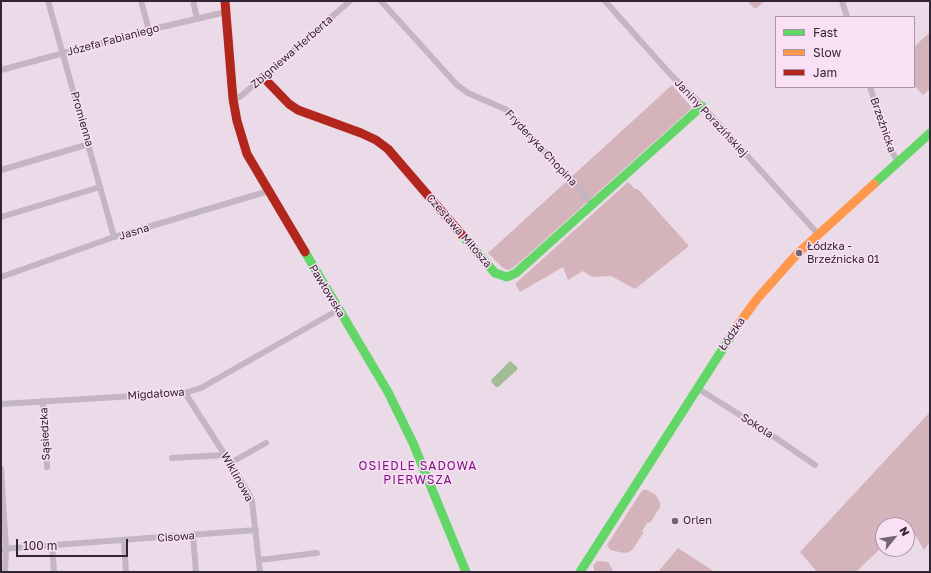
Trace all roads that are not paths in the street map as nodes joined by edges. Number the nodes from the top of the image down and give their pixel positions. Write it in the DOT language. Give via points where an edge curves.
graph roads {
  1 [pos="48,1"];
  2 [pos="141,1"];
  3 [pos="193,1"];
  4 [pos="225,1"];
  5 [pos="350,1"];
  6 [pos="381,1"];
  7 [pos="605,1"];
  8 [pos="842,1"];
  9 [pos="226,12"];
  10 [pos="847,16"];
  11 [pos="197,18"];
  12 [pos="149,30"];
  13 [pos="63,53"];
  14 [pos="1,70"];
  15 [pos="263,77"];
  16 [pos="870,88"];
  17 [pos="232,99"];
  18 [pos="702,106"];
  19 [pos="930,133"];
  20 [pos="89,144"];
  21 [pos="898,162"];
  22 [pos="1,170"];
  23 [pos="100,187"];
  24 [pos="269,191"];
  25 [pos="592,204"];
  26 [pos="1,217"];
  27 [pos="818,234"];
  28 [pos="114,237"];
  29 [pos="1,277"];
  30 [pos="338,310"];
  31 [pos="697,388"];
  32 [pos="185,393"];
  33 [pos="43,401"];
  34 [pos="1,404"];
  35 [pos="266,443"];
  36 [pos="225,454"];
  37 [pos="172,458"];
  38 [pos="230,463"];
  39 [pos="815,465"];
  40 [pos="46,467"];
  41 [pos="1,469"];
  42 [pos="256,530"];
  43 [pos="193,535"];
  44 [pos="124,541"];
  45 [pos="52,546"];
  46 [pos="3,549"];
  47 [pos="317,553"];
  48 [pos="259,560"];
  49 [pos="5,572"];
  50 [pos="54,572"];
  51 [pos="126,572"];
  52 [pos="196,572"];
  53 [pos="260,572"];
  54 [pos="466,572"];
  55 [pos="580,572"];
  1 -- 13 [label="street, Promienna"];
  2 -- 12 [label="street"];
  3 -- 11 [label="street"];
  4 -- 9 [label="street, Pawłowska"];
  5 -- 15 [label="street, Zbigniewa Herberta"];
  6 -- 25 [label="street, Fryderyka Chopina" via="457,85 507,110"];
  7 -- 18 [label="street, Janiny Porazińskiej"];
  8 -- 10 [label="street"];
  9 -- 11 [label="street, Józefa Fabianiego"];
  9 -- 17 [label="street, Pawłowska"];
  11 -- 12 [label="street, Józefa Fabianiego"];
  12 -- 13 [label="street, Józefa Fabianiego"];
  13 -- 14 [label="street, Józefa Fabianiego"];
  13 -- 20 [label="street, Promienna"];
  15 -- 17 [label="street, Zbigniewa Herberta" via="239,97"];
  15 -- 25 [label="street, Czesława Miłosza" via="298,110 361,133 388,149 495,273 507,277 516,273"];
  16 -- 21 [label="street, Brzeźnicka" via="891,150"];
  17 -- 24 [label="street, Pawłowska" via="247,154"];
  18 -- 25 [label="street, Czesława Miłosza"];
  18 -- 27 [label="street, Janiny Porazińskiej"];
  19 -- 21 [label="street, Łódzka"];
  20 -- 22 [label="street"];
  20 -- 23 [label="street, Promienna"];
  21 -- 27 [label="street, Łódzka"];
  23 -- 26 [label="street"];
  23 -- 28 [label="street, Promienna"];
  24 -- 28 [label="street, Jasna"];
  24 -- 30 [label="street, Pawłowska"];
  27 -- 31 [label="street, Łódzka" via="778,275 750,309"];
  28 -- 29 [label="street, Jasna"];
  30 -- 32 [label="street, Migdałowa" via="201,388"];
  30 -- 54 [label="street, Pawłowska" via="388,392 413,443"];
  31 -- 39 [label="street, Sokola"];
  31 -- 55 [label="street, Łódzka"];
  32 -- 33 [label="street, Migdałowa"];
  32 -- 36 [label="street, Wiklinowa"];
  33 -- 34 [label="street, Migdałowa"];
  33 -- 40 [label="street, Sąsiedzka"];
  35 -- 38 [label="street"];
  36 -- 37 [label="street"];
  36 -- 38 [label="street, Wiklinowa"];
  38 -- 42 [label="street, Wiklinowa" via="252,501"];
  41 -- 46 [label="street"];
  42 -- 43 [label="street, Cisowa"];
  42 -- 48 [label="street, Wiklinowa"];
  43 -- 44 [label="street, Cisowa"];
  43 -- 52 [label="street"];
  44 -- 45 [label="street, Cisowa"];
  44 -- 51 [label="street"];
  45 -- 46 [label="street, Cisowa"];
  45 -- 50 [label="street"];
  46 -- 49 [label="street"];
  47 -- 48 [label="street"];
  48 -- 53 [label="street, Wiklinowa"];
}
